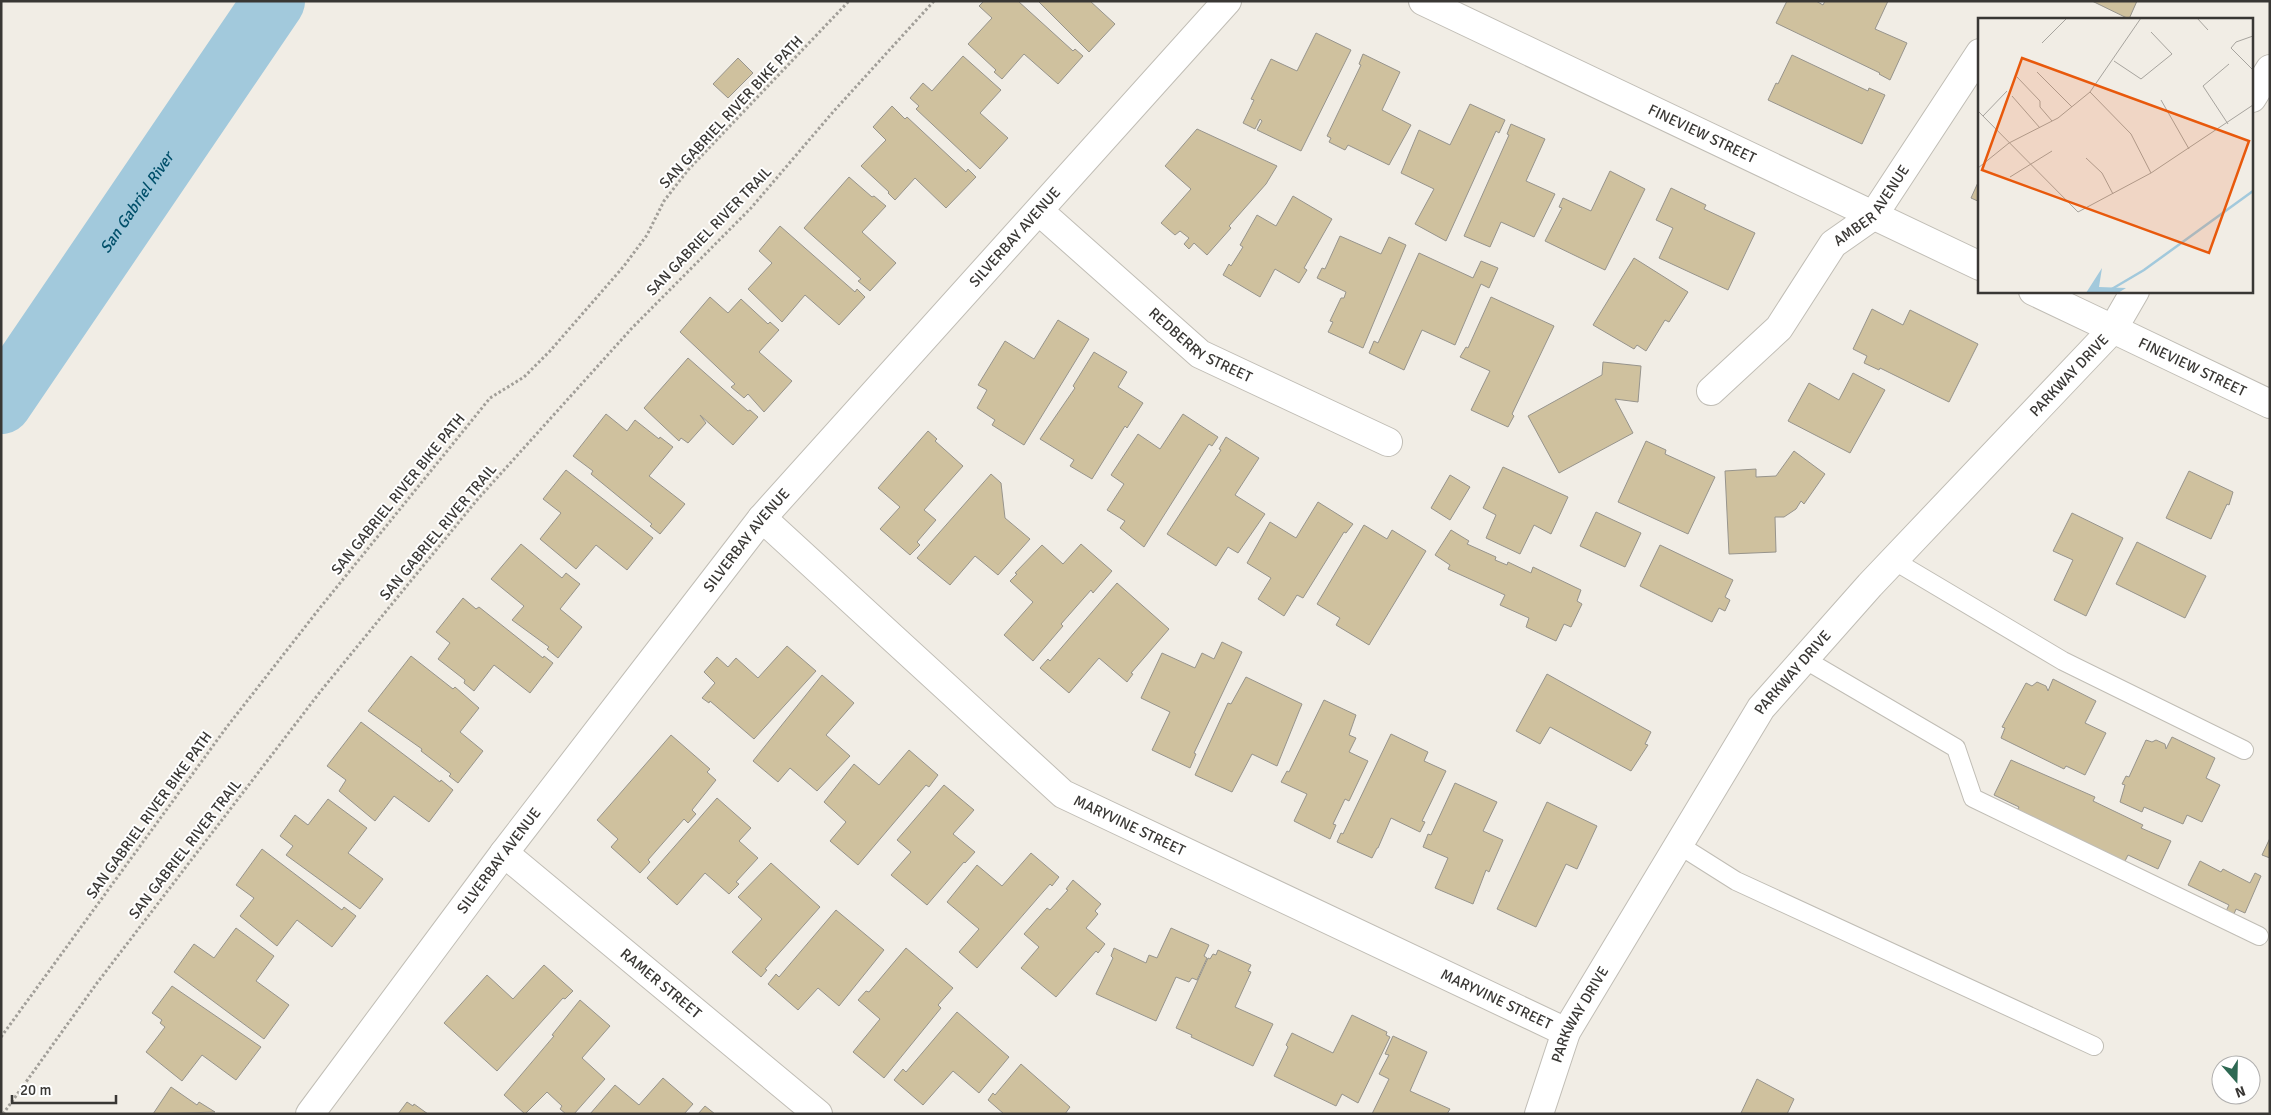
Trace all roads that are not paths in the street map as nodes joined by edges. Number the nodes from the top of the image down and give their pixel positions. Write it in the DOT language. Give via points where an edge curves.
graph roads {
  1 [pos="1227,1"];
  2 [pos="1424,1"];
  3 [pos="1978,56"];
  4 [pos="2270,69"];
  5 [pos="2254,95"];
  6 [pos="1039,211"];
  7 [pos="1873,216"];
  8 [pos="1978,265"];
  9 [pos="2034,292"];
  10 [pos="2134,292"];
  11 [pos="2112,329"];
  12 [pos="1711,391"];
  13 [pos="2270,404"];
  14 [pos="1388,442"];
  15 [pos="762,518"];
  16 [pos="1893,560"];
  17 [pos="1804,659"];
  18 [pos="2244,750"];
  19 [pos="1679,845"];
  20 [pos="504,853"];
  21 [pos="2260,936"];
  22 [pos="1566,1032"];
  23 [pos="2094,1046"];
  24 [pos="310,1114"];
  25 [pos="818,1114"];
  26 [pos="1539,1114"];
  1 -- 6 [label="street, SILVERBAY AVENUE"];
  2 -- 7 [label="street, FINEVIEW STREET"];
  3 -- 7 [label="street, AMBER AVENUE"];
  4 -- 5 [label="street"];
  6 -- 14 [label="street, REDBERRY STREET" via="1200,354"];
  6 -- 15 [label="street, SILVERBAY AVENUE"];
  7 -- 8 [label="street, FINEVIEW STREET"];
  7 -- 12 [label="street, AMBER AVENUE" via="1833,244 1779,328"];
  9 -- 11 [label="street, FINEVIEW STREET"];
  10 -- 11 [label="street, PARKWAY DRIVE"];
  11 -- 13 [label="street, FINEVIEW STREET"];
  11 -- 16 [label="street, PARKWAY DRIVE"];
  15 -- 20 [label="street, SILVERBAY AVENUE"];
  15 -- 22 [label="street, MARYVINE STREET" via="1063,794"];
  16 -- 17 [label="street, PARKWAY DRIVE"];
  16 -- 18 [label="lane" via="2063,661"];
  17 -- 19 [label="street, PARKWAY DRIVE" via="1761,708"];
  17 -- 21 [label="lane" via="1956,748 1973,798"];
  19 -- 22 [label="street, PARKWAY DRIVE"];
  19 -- 23 [label="lane" via="1736,881"];
  20 -- 24 [label="street, SILVERBAY AVENUE"];
  20 -- 25 [label="street, RAMER STREET"];
  22 -- 26 [label="street, PARKWAY DRIVE"];
}
